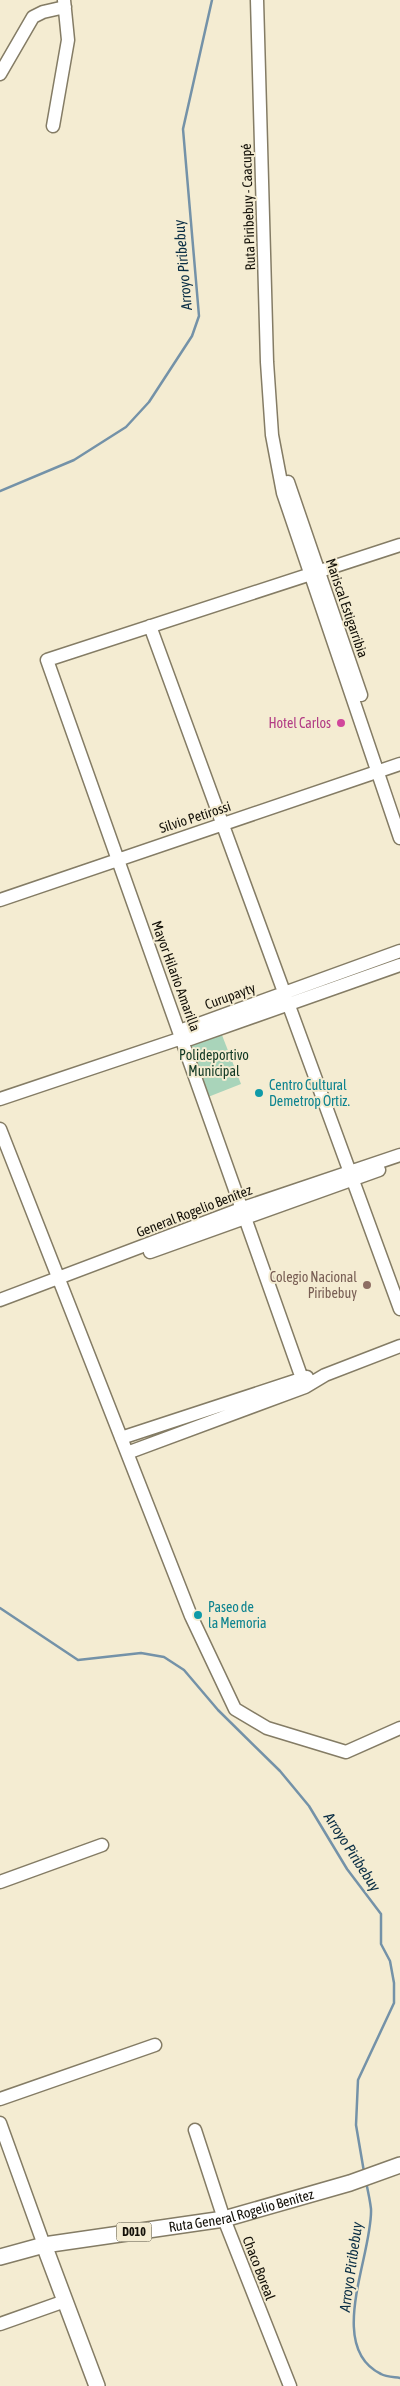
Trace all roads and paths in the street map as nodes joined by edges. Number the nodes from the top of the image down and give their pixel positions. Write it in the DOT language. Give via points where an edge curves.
graph roads {
  1 [pos="257,0"];
  2 [pos="64,4"];
  3 [pos="0,51"];
  4 [pos="14,52"];
  5 [pos="0,74"];
  6 [pos="53,126"];
  7 [pos="400,545"];
  8 [pos="315,573"];
  9 [pos="150,626"];
  10 [pos="400,764"];
  11 [pos="382,770"];
  12 [pos="400,811"];
  13 [pos="222,823"];
  14 [pos="400,838"];
  15 [pos="118,858"];
  16 [pos="0,900"];
  17 [pos="400,951"];
  18 [pos="400,965"];
  19 [pos="287,998"];
  20 [pos="182,1038"];
  21 [pos="0,1099"];
  22 [pos="0,1129"];
  23 [pos="400,1155"];
  24 [pos="400,1162"];
  25 [pos="352,1176"];
  26 [pos="244,1213"];
  27 [pos="60,1282"];
  28 [pos="0,1300"];
  29 [pos="0,1307"];
  30 [pos="400,1309"];
  31 [pos="400,1346"];
  32 [pos="303,1382"];
  33 [pos="121,1438"];
  34 [pos="127,1453"];
  35 [pos="400,1728"];
  36 [pos="102,1845"];
  37 [pos="0,1882"];
  38 [pos="155,2045"];
  39 [pos="0,2098"];
  40 [pos="0,2123"];
  41 [pos="195,2130"];
  42 [pos="395,2167"];
  43 [pos="224,2219"];
  44 [pos="44,2244"];
  45 [pos="0,2257"];
  46 [pos="65,2300"];
  47 [pos="0,2324"];
  48 [pos="97,2386"];
  49 [pos="290,2386"];
  1 -- 8 [label="street, Ruta Piribebuy - Caacupé" via="267,362 275,458 283,492"];
  2 -- 4 [label="street" via="33,17"];
  2 -- 6 [label="street" via="68,40"];
  3 -- 4 [label="street"];
  4 -- 5 [label="street"];
  7 -- 8 [label="street"];
  8 -- 9 [label="street"];
  8 -- 11 [label="street, Ruta Piribebuy - Caacupé"];
  9 -- 13 [label="street"];
  9 -- 15 [label="street, Mayor Hilario Amarilla" via="47,660"];
  10 -- 11 [label="street, Silvio Petirossi"];
  11 -- 12 [label="street"];
  11 -- 13 [label="street, Silvio Petirossi"];
  11 -- 14 [label="street"];
  13 -- 15 [label="street, Silvio Petirossi"];
  13 -- 19 [label="street"];
  15 -- 16 [label="street, Silvio Petirossi"];
  15 -- 20 [label="street, Mayor Hilario Amarilla"];
  17 -- 19 [label="street, Curupayty"];
  18 -- 19 [label="street, Curupayty"];
  19 -- 20 [label="street, Curupayty" via="190,1039"];
  19 -- 25 [label="street"];
  20 -- 21 [label="street, Curupayty"];
  20 -- 26 [label="street, Mayor Hilario Amarilla"];
  22 -- 27 [label="street"];
  23 -- 25 [label="street, General Rogelio Benítez"];
  24 -- 25 [label="street, General Rogelio Benítez"];
  25 -- 26 [label="street, General Rogelio Benítez"];
  25 -- 30 [label="street"];
  26 -- 27 [label="street, General Rogelio Benítez"];
  26 -- 32 [label="street, Mayor Hilario Amarilla"];
  27 -- 28 [label="street, General Rogelio Benítez"];
  27 -- 29 [label="street, General Rogelio Benítez"];
  27 -- 33 [label="street"];
  31 -- 32 [label="street"];
  32 -- 33 [label="street"];
  32 -- 34 [label="street"];
  33 -- 34 [label="street"];
  34 -- 35 [label="street" via="191,1616 235,1709 267,1728 346,1752"];
  36 -- 37 [label="street"];
  38 -- 39 [label="street"];
  40 -- 44 [label="street"];
  41 -- 43 [label="street, Chaco Boreal"];
  42 -- 43 [label="main road, Ruta General Rogelio Benítez / D010"];
  43 -- 44 [label="main road, Ruta General Rogelio Benítez / D010"];
  43 -- 49 [label="street, Chaco Boreal"];
  44 -- 45 [label="main road, Ruta General Rogelio Benítez / D010"];
  44 -- 46 [label="main road"];
  46 -- 47 [label="street"];
  46 -- 48 [label="main road"];
}
